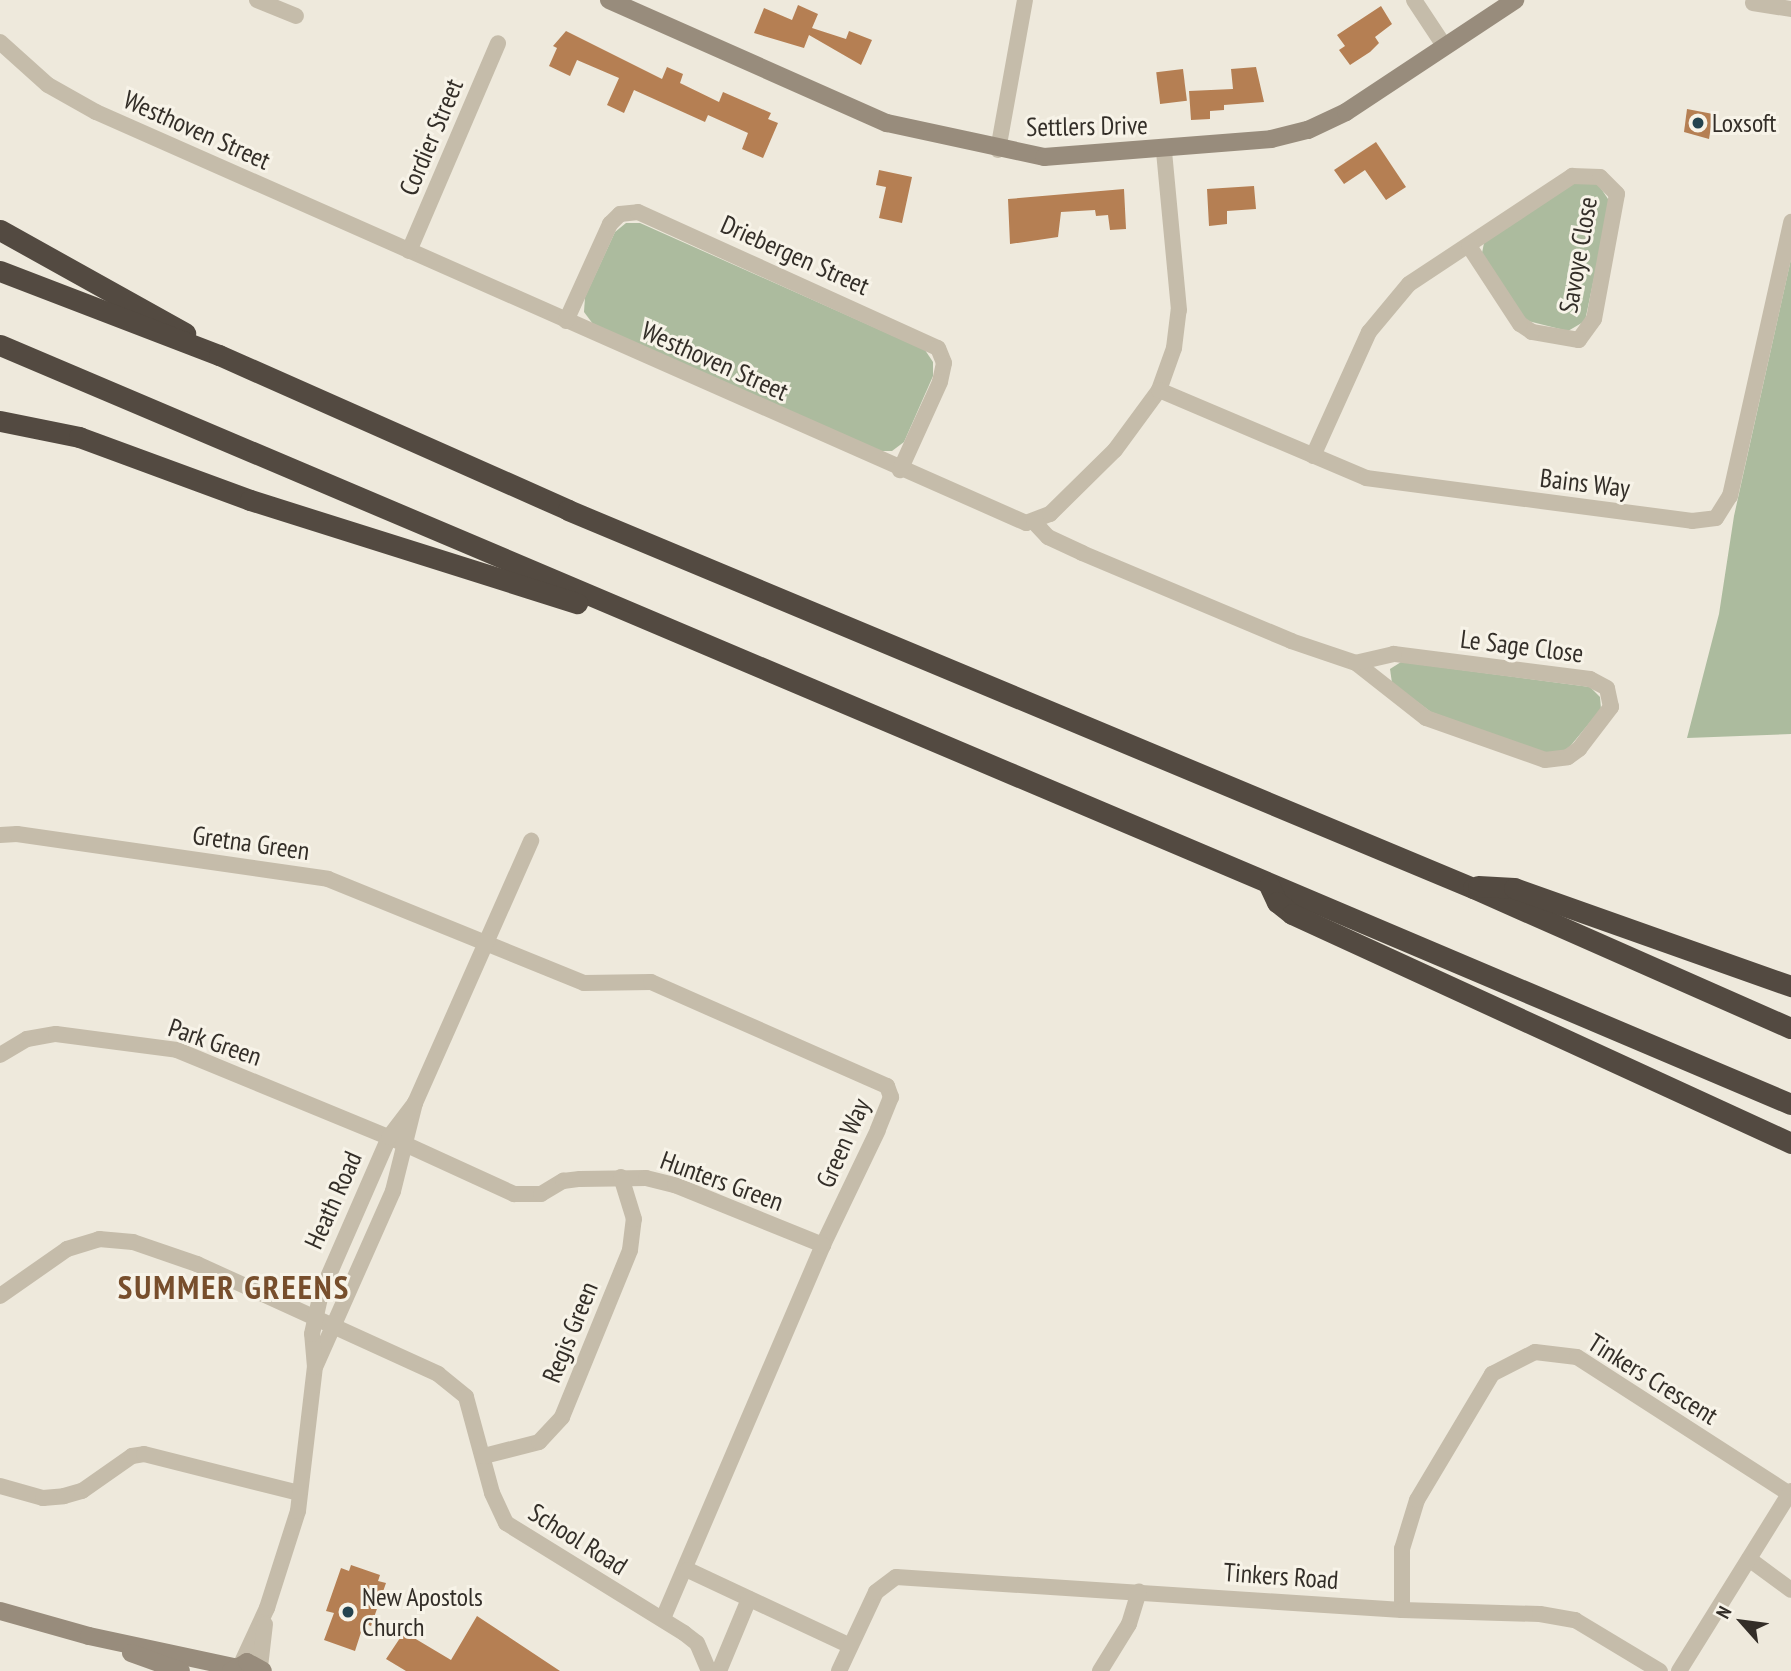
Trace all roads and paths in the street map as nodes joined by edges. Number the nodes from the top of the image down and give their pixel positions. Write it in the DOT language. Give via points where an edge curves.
graph roads {
  1 [pos="257,0"];
  2 [pos="609,0"];
  3 [pos="1024,0"];
  4 [pos="1414,0"];
  5 [pos="1515,0"];
  6 [pos="1753,3"];
  7 [pos="1791,9"];
  8 [pos="296,16"];
  9 [pos="0,42"];
  10 [pos="498,43"];
  11 [pos="1445,47"];
  12 [pos="998,150"];
  13 [pos="1164,150"];
  14 [pos="1791,222"];
  15 [pos="0,230"];
  16 [pos="1469,246"];
  17 [pos="409,251"];
  18 [pos="0,271"];
  19 [pos="566,321"];
  20 [pos="0,345"];
  21 [pos="219,355"];
  22 [pos="1159,390"];
  23 [pos="0,421"];
  24 [pos="1313,456"];
  25 [pos="900,470"];
  26 [pos="1034,522"];
  27 [pos="699,642"];
  28 [pos="1356,663"];
  29 [pos="0,835"];
  30 [pos="531,841"];
  31 [pos="1269,885"];
  32 [pos="1473,888"];
  33 [pos="484,940"];
  34 [pos="1791,986"];
  35 [pos="1791,1028"];
  36 [pos="0,1055"];
  37 [pos="415,1103"];
  38 [pos="1791,1104"];
  39 [pos="389,1137"];
  40 [pos="1791,1143"];
  41 [pos="407,1144"];
  42 [pos="621,1177"];
  43 [pos="823,1245"];
  44 [pos="0,1296"];
  45 [pos="314,1318"];
  46 [pos="333,1327"];
  47 [pos="315,1367"];
  48 [pos="484,1456"];
  49 [pos="0,1486"];
  50 [pos="1790,1492"];
  51 [pos="299,1493"];
  52 [pos="1749,1559"];
  53 [pos="688,1570"];
  54 [pos="1791,1590"];
  55 [pos="1139,1591"];
  56 [pos="749,1599"];
  57 [pos="267,1608"];
  58 [pos="1402,1610"];
  59 [pos="0,1611"];
  60 [pos="663,1619"];
  61 [pos="89,1636"];
  62 [pos="848,1645"];
  63 [pos="236,1667"];
  64 [pos="261,1669"];
  65 [pos="181,1671"];
  66 [pos="709,1671"];
  67 [pos="719,1671"];
  68 [pos="839,1671"];
  69 [pos="1100,1671"];
  70 [pos="1660,1671"];
  71 [pos="1679,1671"];
  1 -- 8 [label="street"];
  2 -- 12 [label="street, Settlers Drive" via="887,123"];
  3 -- 12 [label="street"];
  4 -- 11 [label="street"];
  5 -- 11 [label="street, Settlers Drive"];
  6 -- 7 [label="street"];
  9 -- 17 [label="street, Westhoven Street" via="69,99"];
  10 -- 17 [label="street, Cordier Street"];
  11 -- 13 [label="street, Settlers Drive" via="1346,112 1308,130 1271,139"];
  12 -- 13 [label="street, Settlers Drive" via="1054,157"];
  13 -- 22 [label="street" via="1179,310 1174,348"];
  14 -- 24 [label="street, Bains Way" via="1732,489 1716,518 1692,521 1382,481"];
  15 -- 21 [label="highway" via="153,312"];
  16 -- 16 [label="street, Savoye Close" via="1572,176 1600,177 1617,194 1594,319 1579,340 1532,332 1520,324"];
  16 -- 24 [label="street, Savoye Close" via="1409,284 1380,314"];
  17 -- 19 [label="street, Westhoven Street"];
  18 -- 21 [label="highway"];
  19 -- 25 [label="street, Westhoven Street"];
  19 -- 25 [label="street, Driebergen Street" via="610,224 629,211 650,218 938,348 944,363 940,383"];
  20 -- 27 [label="highway"];
  21 -- 32 [label="highway" via="580,516"];
  22 -- 24 [label="street, Bains Way"];
  22 -- 26 [label="street" via="1115,450 1050,514"];
  23 -- 27 [label="highway" via="79,438 250,500"];
  25 -- 26 [label="street, Westhoven Street" via="1017,521"];
  26 -- 28 [label="street, Le Sage Close" via="1048,537 1082,553 1291,641"];
  27 -- 31 [label="highway"];
  28 -- 28 [label="street, Le Sage Close" via="1426,718 1545,760 1568,757 1579,749 1611,708 1607,688 1590,679 1394,654"];
  29 -- 33 [label="street, Gretna Green" via="328,879"];
  30 -- 33 [label="street, Heath Road"];
  31 -- 38 [label="highway"];
  31 -- 40 [label="highway" via="1277,902 1292,914"];
  32 -- 34 [label="highway" via="1492,883 1514,888"];
  32 -- 35 [label="highway"];
  33 -- 37 [label="street, Heath Road"];
  33 -- 43 [label="street, Green Way" via="584,983 651,982 887,1086 890,1103"];
  36 -- 39 [label="street, Park Green" via="27,1039 56,1034 177,1050"];
  37 -- 39 [label="street, Heath Road"];
  37 -- 41 [label="street, Heath Road"];
  39 -- 41 [label="street, Park Green"];
  39 -- 45 [label="street, Heath Road" via="332,1262"];
  41 -- 42 [label="street, Hunters Green" via="526,1198 563,1181"];
  41 -- 46 [label="street, Heath Road" via="393,1191"];
  42 -- 43 [label="street, Hunters Green" via="675,1185"];
  42 -- 48 [label="street, Regis Green" via="634,1219 630,1250 562,1416 539,1442"];
  43 -- 53 [label="street, Green Way"];
  44 -- 45 [label="street, School Road" via="67,1249 99,1239 133,1242 197,1265"];
  45 -- 46 [label="street, School Road"];
  45 -- 47 [label="street, Heath Road"];
  46 -- 47 [label="street, Heath Road"];
  46 -- 48 [label="street, School Road" via="455,1385 472,1411"];
  47 -- 51 [label="street, Heath Road"];
  48 -- 60 [label="street, School Road" via="492,1493 506,1523"];
  49 -- 51 [label="street" via="43,1498 64,1496 82,1491 132,1456 144,1454"];
  50 -- 52 [label="street"];
  50 -- 58 [label="street, Tinkers Crescent" via="1577,1357 1559,1351 1535,1352 1492,1374 1417,1500 1402,1549"];
  51 -- 57 [label="street, Heath Road" via="295,1528"];
  52 -- 54 [label="street"];
  52 -- 71 [label="street"];
  53 -- 56 [label="street"];
  53 -- 60 [label="street, Green Way"];
  55 -- 58 [label="street, Tinkers Road"];
  55 -- 62 [label="street, Tinkers Road" via="896,1577 885,1582"];
  55 -- 69 [label="street" via="1129,1623"];
  56 -- 62 [label="street"];
  56 -- 67 [label="street"];
  57 -- 63 [label="street, Heath Road"];
  57 -- 64 [label="street, Heath Road"];
  58 -- 70 [label="street, Tinkers Road" via="1567,1618"];
  59 -- 61 [label="street"];
  60 -- 66 [label="street, School Road" via="697,1643"];
  61 -- 63 [label="street"];
  61 -- 65 [label="street"];
  62 -- 68 [label="street"];
  63 -- 64 [label="street"];
}
